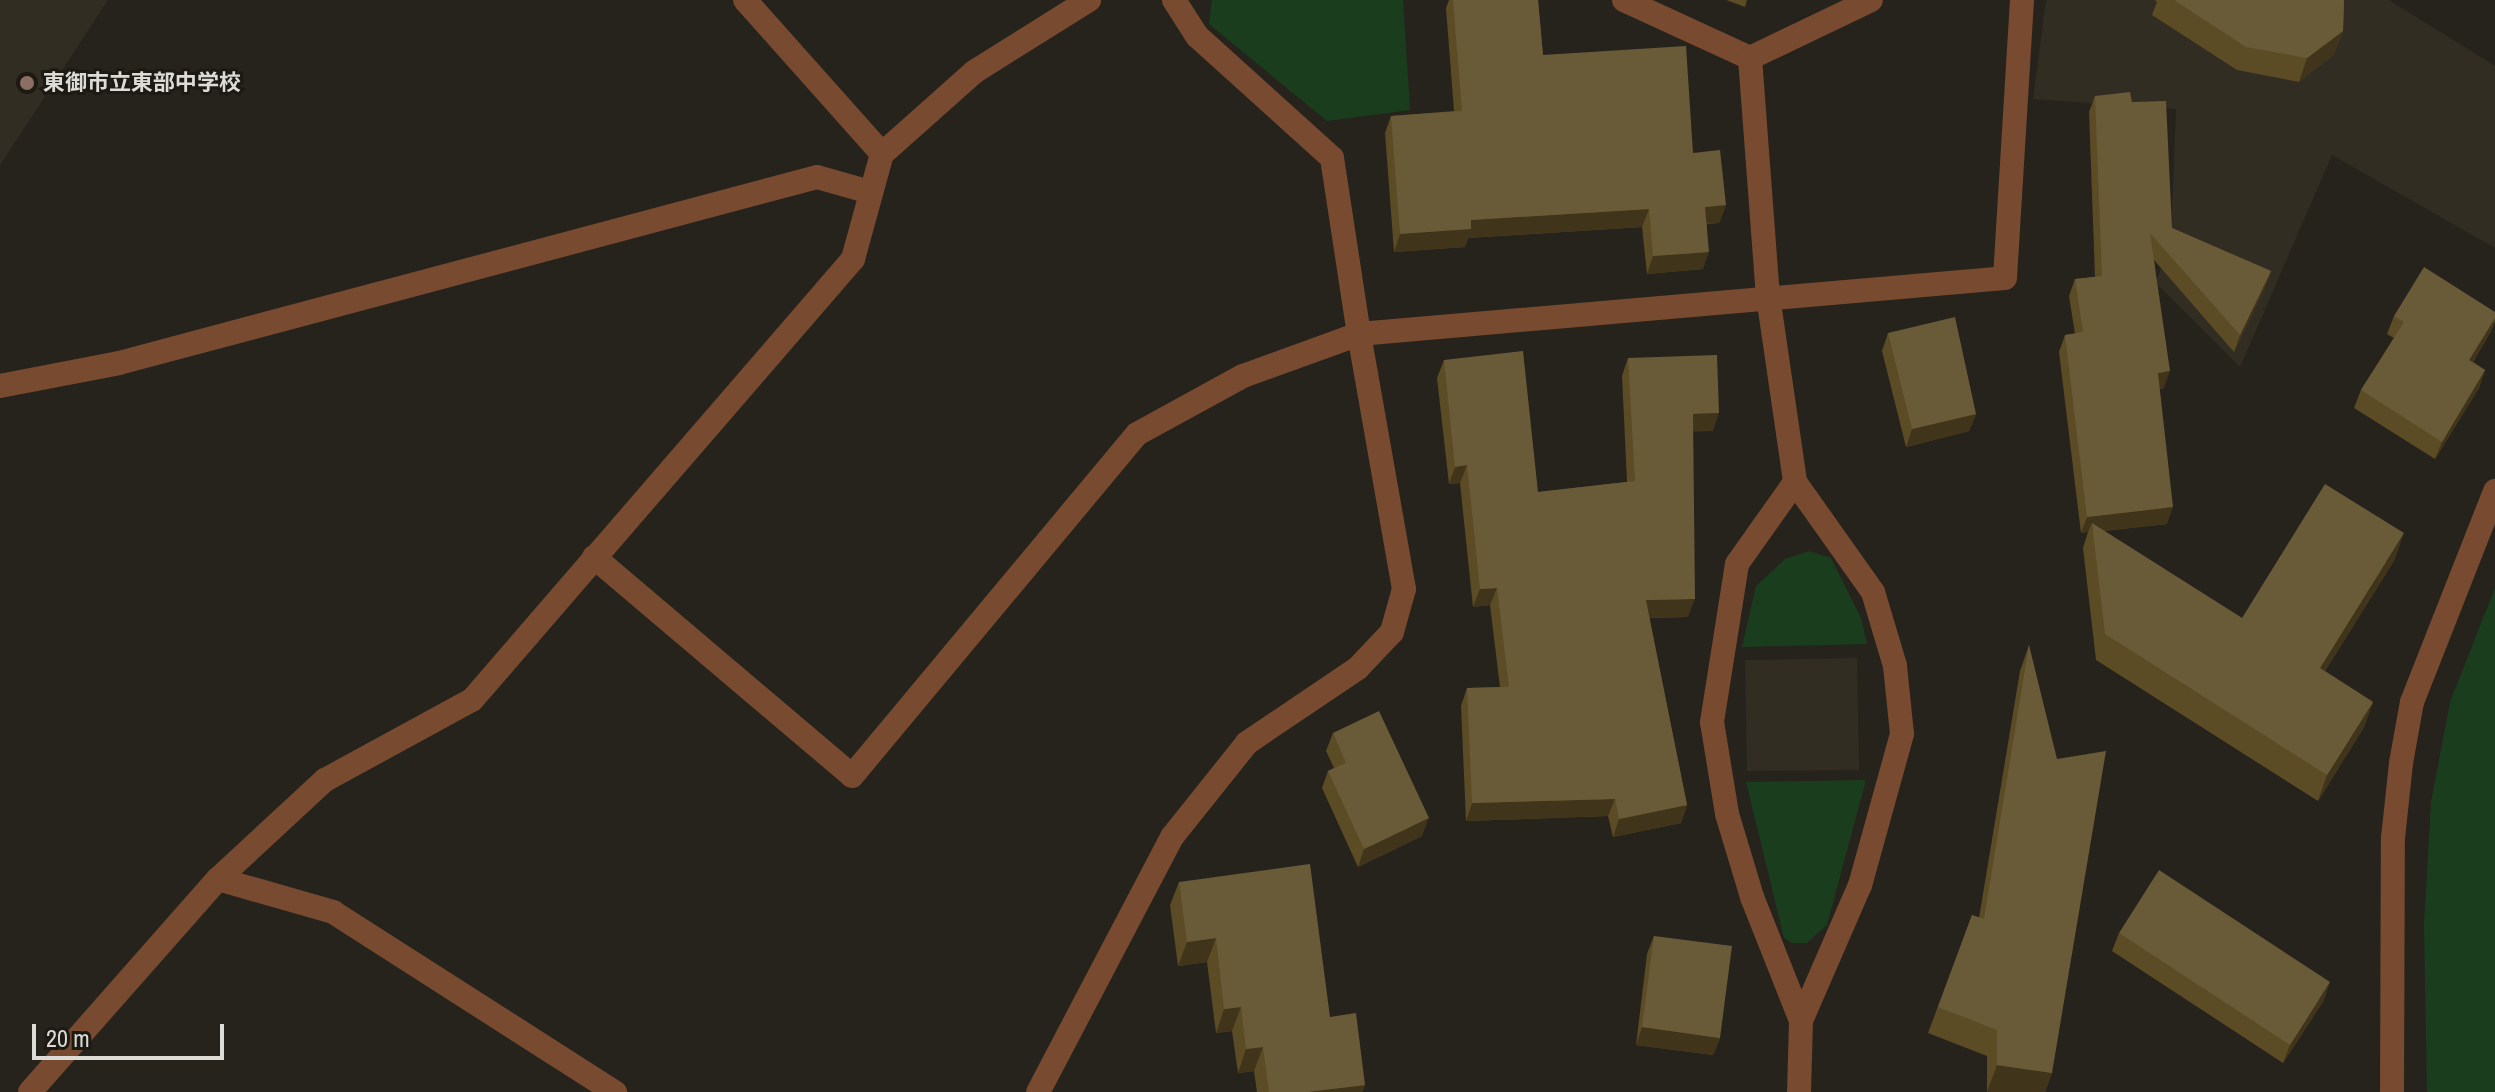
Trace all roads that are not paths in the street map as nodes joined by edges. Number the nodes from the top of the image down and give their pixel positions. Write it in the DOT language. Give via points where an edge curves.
graph roads {
  1 [pos="745,0"];
  2 [pos="1089,0"];
  3 [pos="1174,0"];
  4 [pos="1624,0"];
  5 [pos="1871,0"];
  6 [pos="2022,0"];
  7 [pos="1750,58"];
  8 [pos="882,154"];
  9 [pos="870,192"];
  10 [pos="1768,296"];
  11 [pos="1359,334"];
  12 [pos="0,386"];
  13 [pos="1795,482"];
  14 [pos="2495,491"];
  15 [pos="594,557"];
  16 [pos="218,879"];
  17 [pos="1801,1021"];
  18 [pos="30,1092"];
  19 [pos="615,1092"];
  20 [pos="1038,1092"];
  21 [pos="1799,1092"];
  22 [pos="2392,1092"];
  1 -- 8 [label="street"];
  2 -- 8 [label="street" via="974,72"];
  3 -- 11 [label="street" via="1197,36 1332,158"];
  4 -- 7 [label="street"];
  5 -- 7 [label="street"];
  6 -- 10 [label="street" via="2005,278"];
  7 -- 10 [label="street"];
  8 -- 9 [label="street"];
  9 -- 12 [label="street" via="817,177 119,363"];
  9 -- 15 [label="street" via="853,259"];
  10 -- 11 [label="street"];
  10 -- 13 [label="street"];
  11 -- 15 [label="street" via="1243,376 1137,434 852,776"];
  11 -- 20 [label="street" via="1404,589 1392,632 1358,668 1247,743 1172,837"];
  13 -- 17 [label="street" via="1737,564 1712,722 1727,814 1752,897"];
  13 -- 17 [label="street" via="1873,592 1895,666 1902,734 1860,885"];
  14 -- 22 [label="street" via="2412,702 2401,763 2393,838"];
  15 -- 16 [label="street" via="472,700 325,780"];
  16 -- 18 [label="street"];
  16 -- 19 [label="street" via="333,912"];
  17 -- 21 [label="street"];
}
